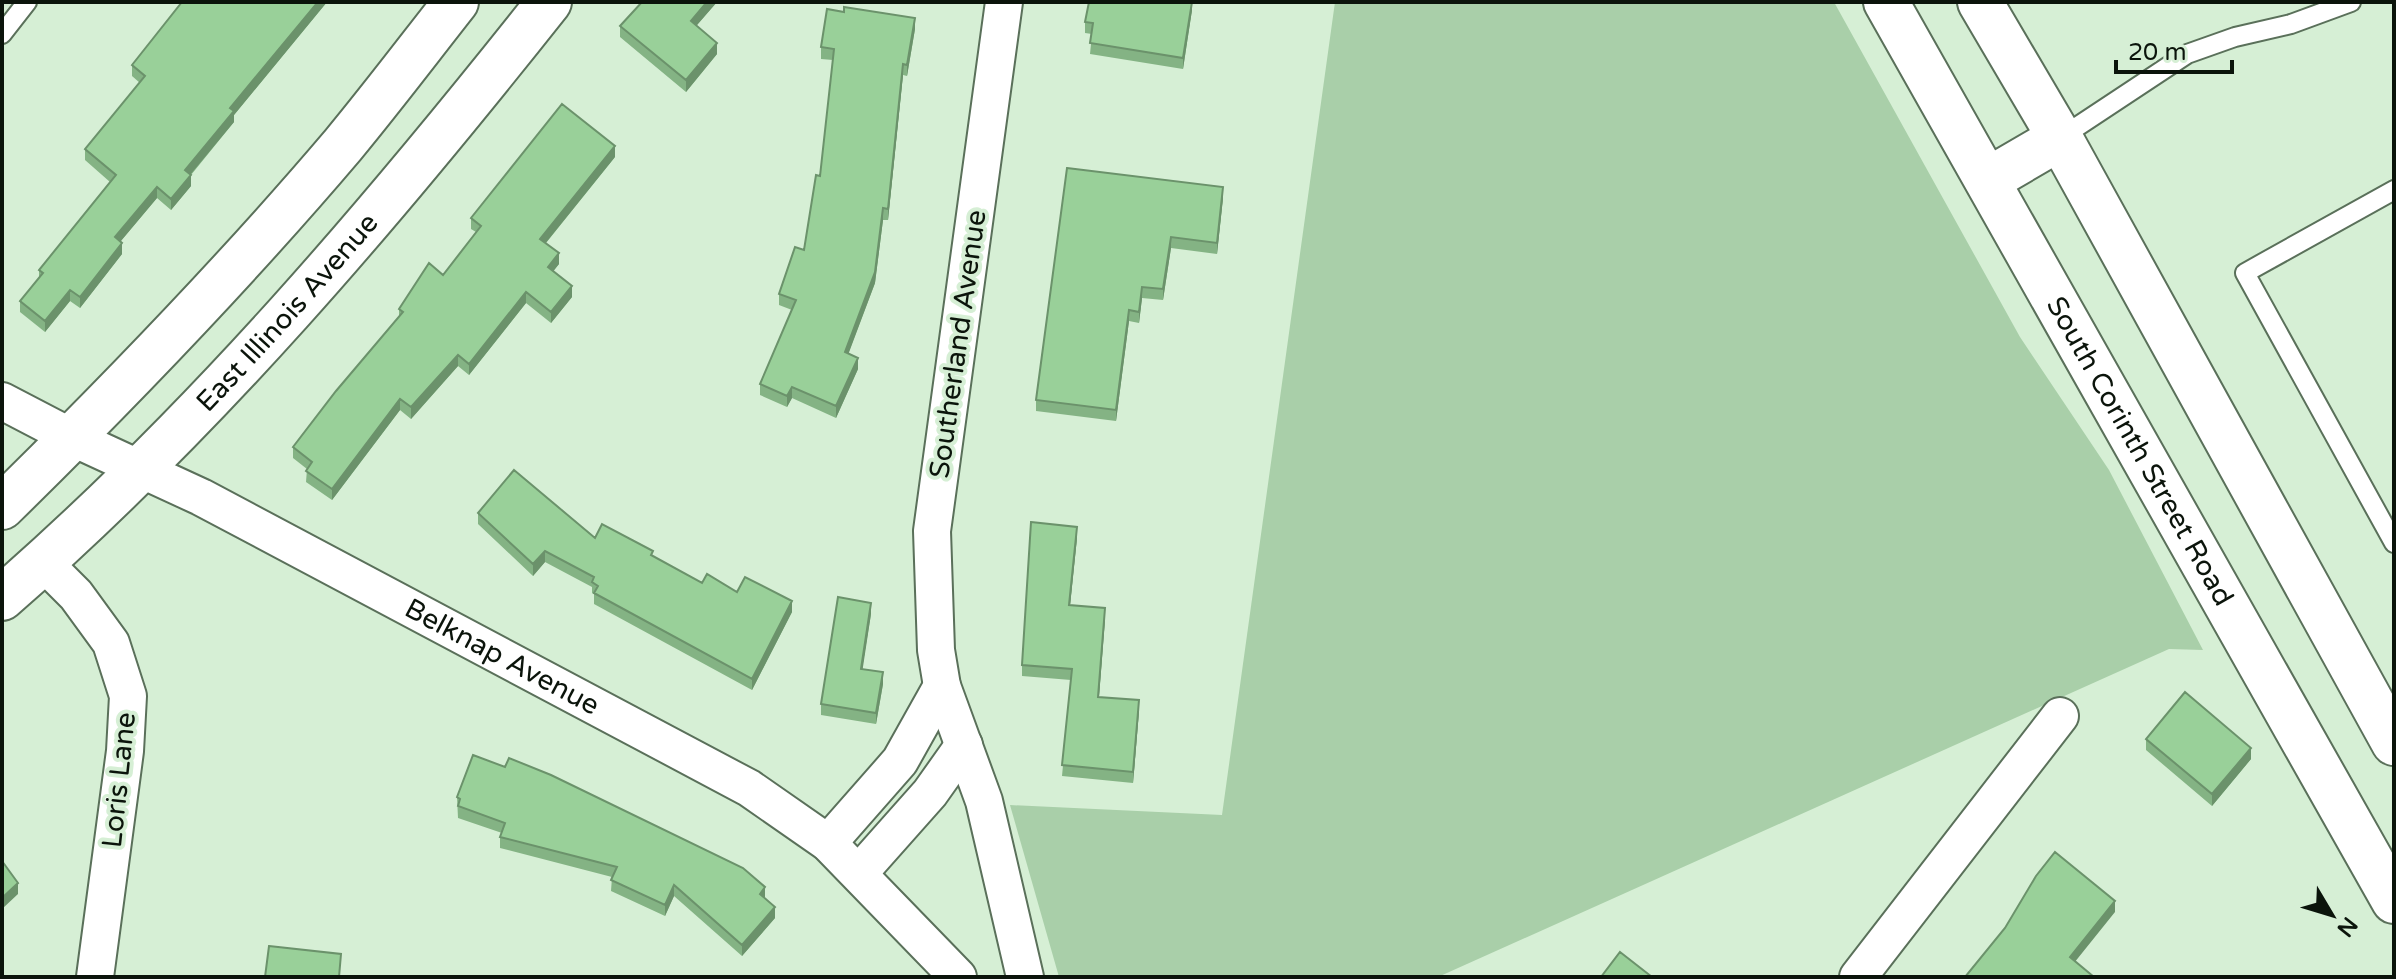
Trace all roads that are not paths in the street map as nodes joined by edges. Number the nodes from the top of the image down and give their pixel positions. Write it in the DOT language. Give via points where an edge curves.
graph roads {
  1 [pos="27,2"];
  2 [pos="456,2"];
  3 [pos="549,2"];
  4 [pos="1004,2"];
  5 [pos="1886,2"];
  6 [pos="1980,2"];
  7 [pos="2351,2"];
  8 [pos="2,34"];
  9 [pos="2060,138"];
  10 [pos="1988,180"];
  11 [pos="2394,190"];
  12 [pos="2,401"];
  13 [pos="73,438"];
  14 [pos="141,469"];
  15 [pos="2,507"];
  16 [pos="2394,543"];
  17 [pos="43,562"];
  18 [pos="2,598"];
  19 [pos="942,686"];
  20 [pos="2060,716"];
  21 [pos="2394,743"];
  22 [pos="964,745"];
  23 [pos="828,843"];
  24 [pos="859,873"];
  25 [pos="2394,901"];
  26 [pos="956,976"];
  27 [pos="95,977"];
  28 [pos="1025,977"];
  29 [pos="1858,977"];
  1 -- 8 [label="lane"];
  2 -- 13 [label="main road" via="344,144"];
  3 -- 14 [label="main road, East Illinois Avenue" via="429,153 280,326"];
  4 -- 19 [label="street, Southerland Avenue" via="932,531"];
  5 -- 10 [label="main road, South Corinth Street Road"];
  6 -- 9 [label="main road"];
  7 -- 9 [label="lane" via="2187,54"];
  9 -- 10 [label="main road"];
  9 -- 21 [label="main road"];
  10 -- 25 [label="main road, South Corinth Street Road"];
  11 -- 16 [label="lane" via="2245,273"];
  12 -- 13 [label="street, Belknap Avenue"];
  13 -- 14 [label="street, Belknap Avenue"];
  13 -- 15 [label="main road"];
  14 -- 17 [label="main road, East Illinois Avenue"];
  14 -- 23 [label="street, Belknap Avenue" via="749,788"];
  17 -- 18 [label="main road, East Illinois Avenue"];
  17 -- 27 [label="street, Loris Lane" via="76,595 111,643 128,696"];
  19 -- 22 [label="street, Southerland Avenue"];
  19 -- 23 [label="street" via="900,761"];
  20 -- 29 [label="street"];
  22 -- 24 [label="street" via="930,793"];
  22 -- 28 [label="street, Southerland Avenue" via="984,801"];
  23 -- 24 [label="street, Belknap Avenue"];
  24 -- 26 [label="street, Belknap Avenue"];
}
